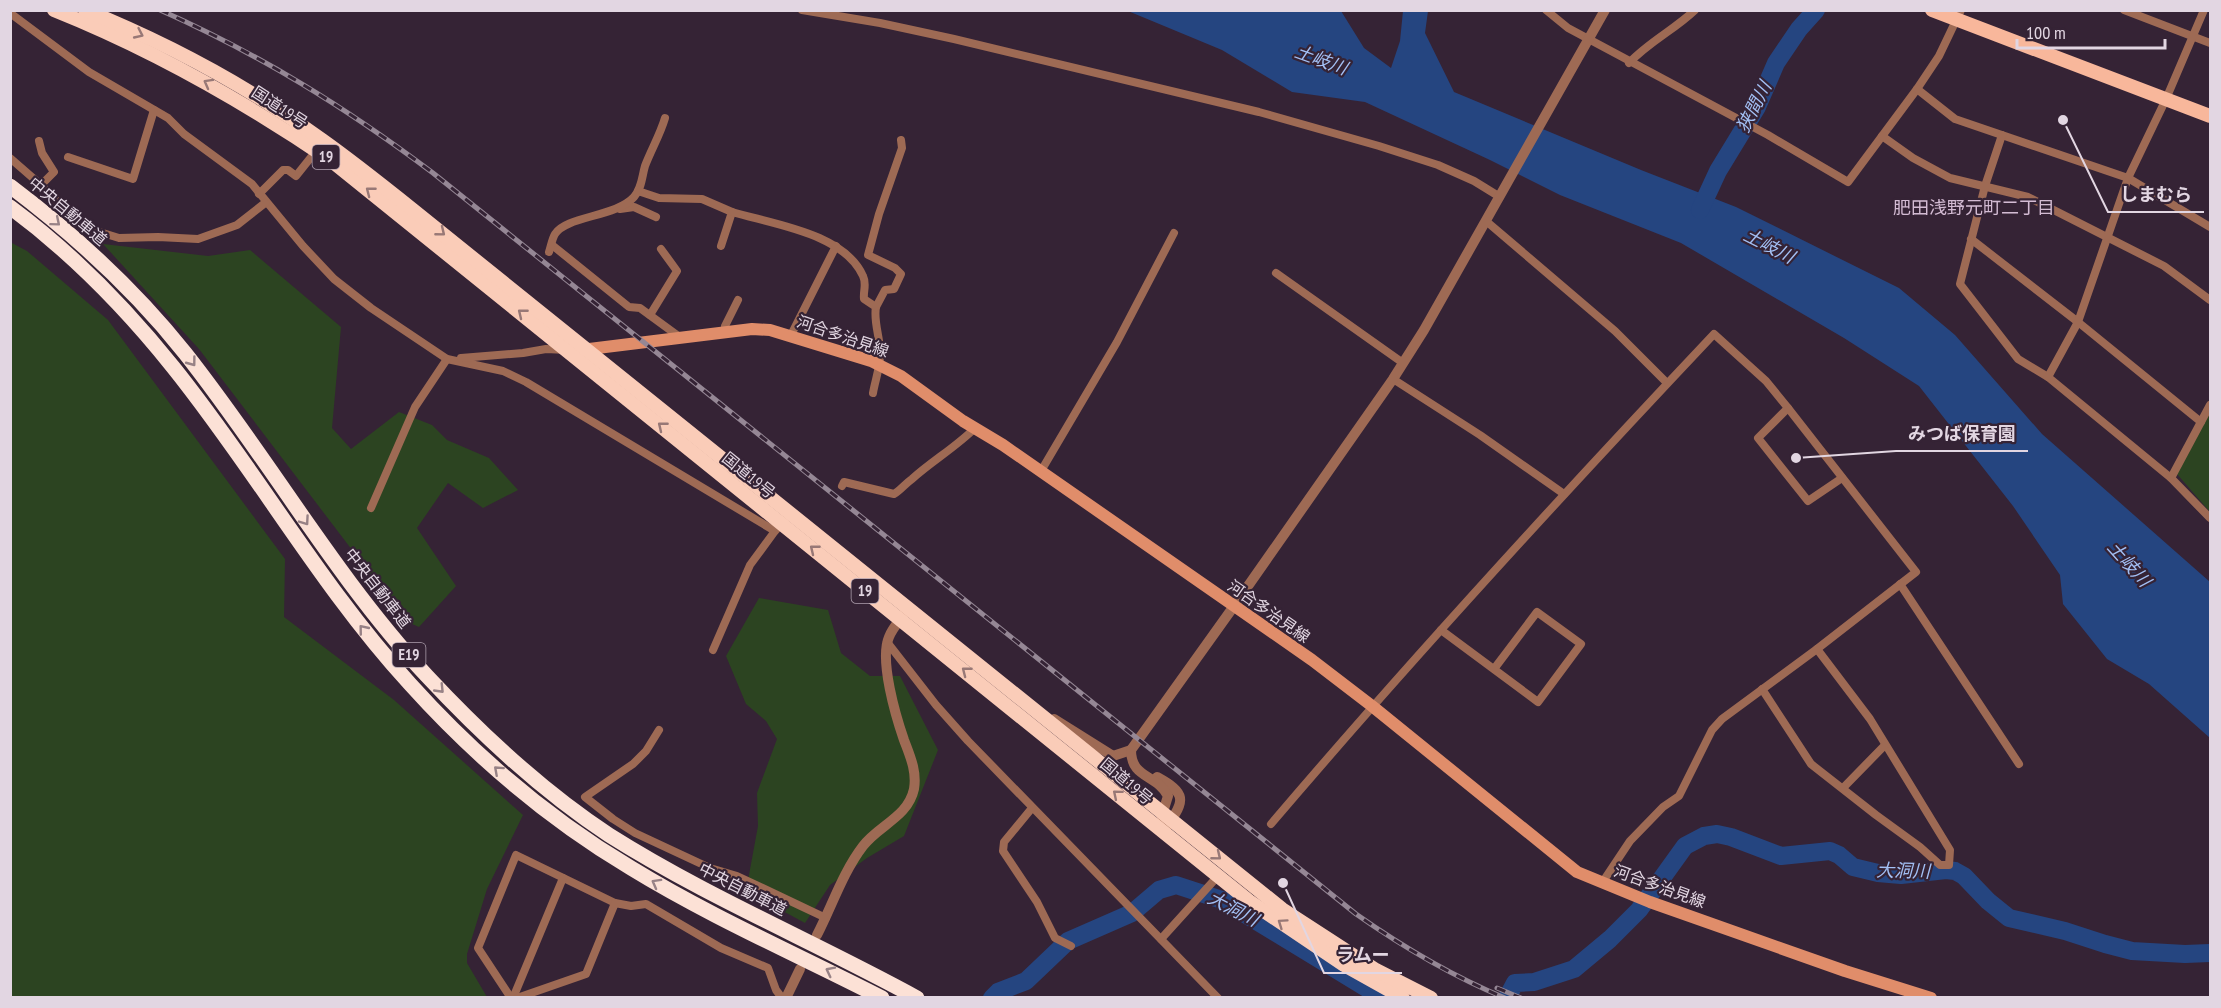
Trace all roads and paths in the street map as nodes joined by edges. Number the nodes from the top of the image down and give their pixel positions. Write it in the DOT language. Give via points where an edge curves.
graph roads {
  1 [pos="54,10"];
  2 [pos="85,10"];
  3 [pos="802,10"];
  4 [pos="1546,10"];
  5 [pos="1605,10"];
  6 [pos="1695,10"];
  7 [pos="1932,10"];
  8 [pos="2124,10"];
  9 [pos="2204,10"];
  10 [pos="10,14"];
  11 [pos="1959,15"];
  12 [pos="2193,36"];
  13 [pos="1588,41"];
  14 [pos="2211,43"];
  15 [pos="1629,63"];
  16 [pos="1917,90"];
  17 [pos="2166,99"];
  18 [pos="154,110"];
  19 [pos="2211,116"];
  20 [pos="665,118"];
  21 [pos="2002,135"];
  22 [pos="1882,136"];
  23 [pos="901,140"];
  24 [pos="39,141"];
  25 [pos="316,151"];
  26 [pos="68,157"];
  27 [pos="10,159"];
  28 [pos="2128,178"];
  29 [pos="41,185"];
  30 [pos="10,186"];
  31 [pos="1985,186"];
  32 [pos="638,191"];
  33 [pos="259,194"];
  34 [pos="1500,196"];
  35 [pos="266,202"];
  36 [pos="10,207"];
  37 [pos="614,209"];
  38 [pos="732,212"];
  39 [pos="656,217"];
  40 [pos="1486,221"];
  41 [pos="2211,227"];
  42 [pos="1174,233"];
  43 [pos="2108,238"];
  44 [pos="1971,239"];
  45 [pos="721,246"];
  46 [pos="836,246"];
  47 [pos="661,249"];
  48 [pos="1276,273"];
  49 [pos="738,300"];
  50 [pos="2211,300"];
  51 [pos="876,306"];
  52 [pos="650,315"];
  53 [pos="2078,322"];
  54 [pos="724,333"];
  55 [pos="791,335"];
  56 [pos="682,338"];
  57 [pos="568,350"];
  58 [pos="586,350"];
  59 [pos="447,359"];
  60 [pos="1403,363"];
  61 [pos="879,365"];
  62 [pos="2048,377"];
  63 [pos="1393,379"];
  64 [pos="1667,383"];
  65 [pos="873,393"];
  66 [pos="2211,405"];
  67 [pos="1788,408"];
  68 [pos="2201,422"];
  69 [pos="975,428"];
  70 [pos="1041,471"];
  71 [pos="1842,478"];
  72 [pos="2171,478"];
  73 [pos="842,486"];
  74 [pos="1564,494"];
  75 [pos="371,508"];
  76 [pos="2211,518"];
  77 [pos="783,523"];
  78 [pos="1900,584"];
  79 [pos="1234,606"];
  80 [pos="904,613"];
  81 [pos="1441,630"];
  82 [pos="887,642"];
  83 [pos="1817,649"];
  84 [pos="713,650"];
  85 [pos="1494,669"];
  86 [pos="1762,689"];
  87 [pos="1372,706"];
  88 [pos="1035,709"];
  89 [pos="659,730"];
  90 [pos="1142,736"];
  91 [pos="1885,745"];
  92 [pos="1131,750"];
  93 [pos="2019,764"];
  94 [pos="1843,788"];
  95 [pos="1032,808"];
  96 [pos="1167,815"];
  97 [pos="1271,824"];
  98 [pos="1162,832"];
  99 [pos="1218,876"];
  100 [pos="563,878"];
  101 [pos="1602,883"];
  102 [pos="615,903"];
  103 [pos="826,918"];
  104 [pos="817,935"];
  105 [pos="1161,939"];
  106 [pos="1071,946"];
  107 [pos="800,969"];
  108 [pos="514,998"];
  109 [pos="784,998"];
  110 [pos="882,998"];
  111 [pos="917,998"];
  112 [pos="1218,998"];
  113 [pos="1403,998"];
  114 [pos="1431,998"];
  115 [pos="1931,998"];
  25 -- 1 [label="highway, 国道19号 / 19, one-way" via="202,79"];
  2 -- 58 [label="highway, 国道19号 / 19, one-way" via="207,68 321,139"];
  3 -- 34 [label="street" via="954,39 1259,112 1438,165"];
  4 -- 13 [label="street"];
  5 -- 13 [label="street"];
  6 -- 15 [label="street" via="1644,46"];
  7 -- 11 [label="main road"];
  8 -- 12 [label="street"];
  9 -- 12 [label="street"];
  10 -- 18 [label="street" via="89,72"];
  11 -- 16 [label="street"];
  11 -- 17 [label="main road"];
  12 -- 14 [label="street"];
  12 -- 17 [label="street"];
  13 -- 15 [label="street"];
  13 -- 34 [label="street"];
  15 -- 22 [label="street" via="1768,135 1848,182"];
  16 -- 21 [label="street" via="1955,119"];
  16 -- 22 [label="street"];
  17 -- 19 [label="main road"];
  17 -- 28 [label="street"];
  18 -- 26 [label="street" via="133,179"];
  18 -- 33 [label="street" via="226,163"];
  20 -- 32 [label="street"];
  21 -- 28 [label="street"];
  21 -- 31 [label="street"];
  22 -- 31 [label="street" via="1950,178"];
  23 -- 51 [label="street" via="902,148 868,255 900,274 894,289 885,290"];
  24 -- 29 [label="street" via="54,172"];
  25 -- 33 [label="street" via="296,176 283,170"];
  57 -- 25 [label="highway, 国道19号 / 19, one-way"];
  27 -- 29 [label="street"];
  28 -- 41 [label="street"];
  28 -- 43 [label="street"];
  29 -- 35 [label="street" via="78,222 119,238 198,239 237,225"];
  30 -- 111 [label="highway, 中央自動車道 / E19, one-way" via="88,249 138,298 184,352 368,606 425,674 514,762 607,833 656,863"];
  31 -- 43 [label="street" via="2028,197"];
  31 -- 44 [label="street"];
  32 -- 37 [label="street"];
  32 -- 38 [label="street" via="659,198 702,199"];
  33 -- 35 [label="street"];
  34 -- 40 [label="street"];
  35 -- 59 [label="street" via="334,279"];
  110 -- 36 [label="highway, 中央自動車道 / E19, one-way" via="722,919 632,869 502,774 418,693 380,650 174,368 124,310 76,261"];
  37 -- 39 [label="street" via="634,207"];
  37 -- 52 [label="street" via="560,228 550,248 629,307"];
  38 -- 45 [label="street"];
  38 -- 46 [label="street" via="780,224"];
  40 -- 60 [label="street"];
  40 -- 64 [label="street" via="1615,331"];
  42 -- 70 [label="street" via="1117,342"];
  43 -- 50 [label="street" via="2164,266"];
  43 -- 53 [label="street"];
  44 -- 53 [label="street"];
  44 -- 62 [label="street" via="1960,284 2018,359"];
  46 -- 51 [label="street" via="862,274 864,299"];
  46 -- 55 [label="street"];
  47 -- 52 [label="street" via="677,271"];
  48 -- 60 [label="street"];
  49 -- 54 [label="street"];
  51 -- 61 [label="street"];
  52 -- 56 [label="street"];
  53 -- 62 [label="street"];
  53 -- 68 [label="street"];
  54 -- 55 [label="main road, 河合多治見線" via="752,329"];
  54 -- 56 [label="main road, 河合多治見線"];
  55 -- 61 [label="main road, 河合多治見線"];
  56 -- 58 [label="main road, 河合多治見線"];
  57 -- 58 [label="main road, 河合多治見線"];
  57 -- 59 [label="street"];
  77 -- 57 [label="highway, 国道19号 / 19, one-way"];
  58 -- 77 [label="highway, 国道19号 / 19"];
  59 -- 75 [label="street" via="416,407"];
  59 -- 77 [label="street" via="503,371 526,381"];
  60 -- 63 [label="street"];
  61 -- 65 [label="street"];
  61 -- 69 [label="main road, 河合多治見線"];
  62 -- 72 [label="street"];
  63 -- 74 [label="street"];
  63 -- 79 [label="street"];
  64 -- 67 [label="street" via="1714,334 1766,381"];
  64 -- 74 [label="street"];
  66 -- 68 [label="street"];
  67 -- 71 [label="street"];
  67 -- 71 [label="street" via="1758,438 1808,501"];
  68 -- 72 [label="street"];
  69 -- 70 [label="main road, 河合多治見線"];
  69 -- 73 [label="street" via="897,493 844,482"];
  70 -- 79 [label="main road, 河合多治見線"];
  71 -- 78 [label="street" via="1916,572"];
  72 -- 76 [label="street"];
  74 -- 81 [label="street"];
  77 -- 80 [label="highway, 国道19号 / 19"];
  77 -- 84 [label="street" via="750,565"];
  78 -- 83 [label="street"];
  78 -- 93 [label="street"];
  79 -- 87 [label="main road, 河合多治見線"];
  79 -- 90 [label="street"];
  80 -- 82 [label="street"];
  80 -- 88 [label="highway, 国道19号 / 19"];
  98 -- 80 [label="highway, 国道19号 / 19, one-way"];
  81 -- 85 [label="street"];
  81 -- 87 [label="street"];
  82 -- 95 [label="street" via="936,705"];
  82 -- 103 [label="street" via="888,682 913,763 914,791 899,816 864,845"];
  83 -- 86 [label="street"];
  83 -- 91 [label="street"];
  85 -- 85 [label="street" via="1538,702 1581,644 1537,612"];
  86 -- 94 [label="street" via="1811,764"];
  86 -- 101 [label="street" via="1712,730 1679,796 1630,841"];
  87 -- 97 [label="street"];
  87 -- 101 [label="main road, 河合多治見線" via="1561,861"];
  88 -- 92 [label="street" via="1107,754"];
  88 -- 96 [label="highway, 国道19号 / 19"];
  89 -- 103 [label="street" via="633,764 585,796 635,833"];
  90 -- 92 [label="street"];
  90 -- 96 [label="street" via="1139,761 1181,795 1181,803"];
  91 -- 94 [label="street"];
  91 -- 94 [label="street" via="1950,850 1949,865 1940,865"];
  92 -- 96 [label="street" via="1139,772 1165,790"];
  95 -- 105 [label="street"];
  95 -- 106 [label="street" via="1004,842 1003,851 1037,902 1055,938"];
  96 -- 98 [label="street"];
  96 -- 114 [label="highway, 国道19号 / 19, one-way" via="1318,934"];
  98 -- 99 [label="highway, 国道19号 / 19"];
  99 -- 105 [label="street"];
  113 -- 99 [label="highway, 国道19号 / 19, one-way" via="1310,943"];
  100 -- 102 [label="street"];
  100 -- 108 [label="street"];
  100 -- 108 [label="street" via="516,855 478,948"];
  101 -- 115 [label="main road, 河合多治見線"];
  102 -- 108 [label="street" via="586,974"];
  102 -- 109 [label="street" via="646,904 721,948 768,968 776,990"];
  103 -- 104 [label="street"];
  105 -- 112 [label="street"];
  107 -- 109 [label="street"];
}
